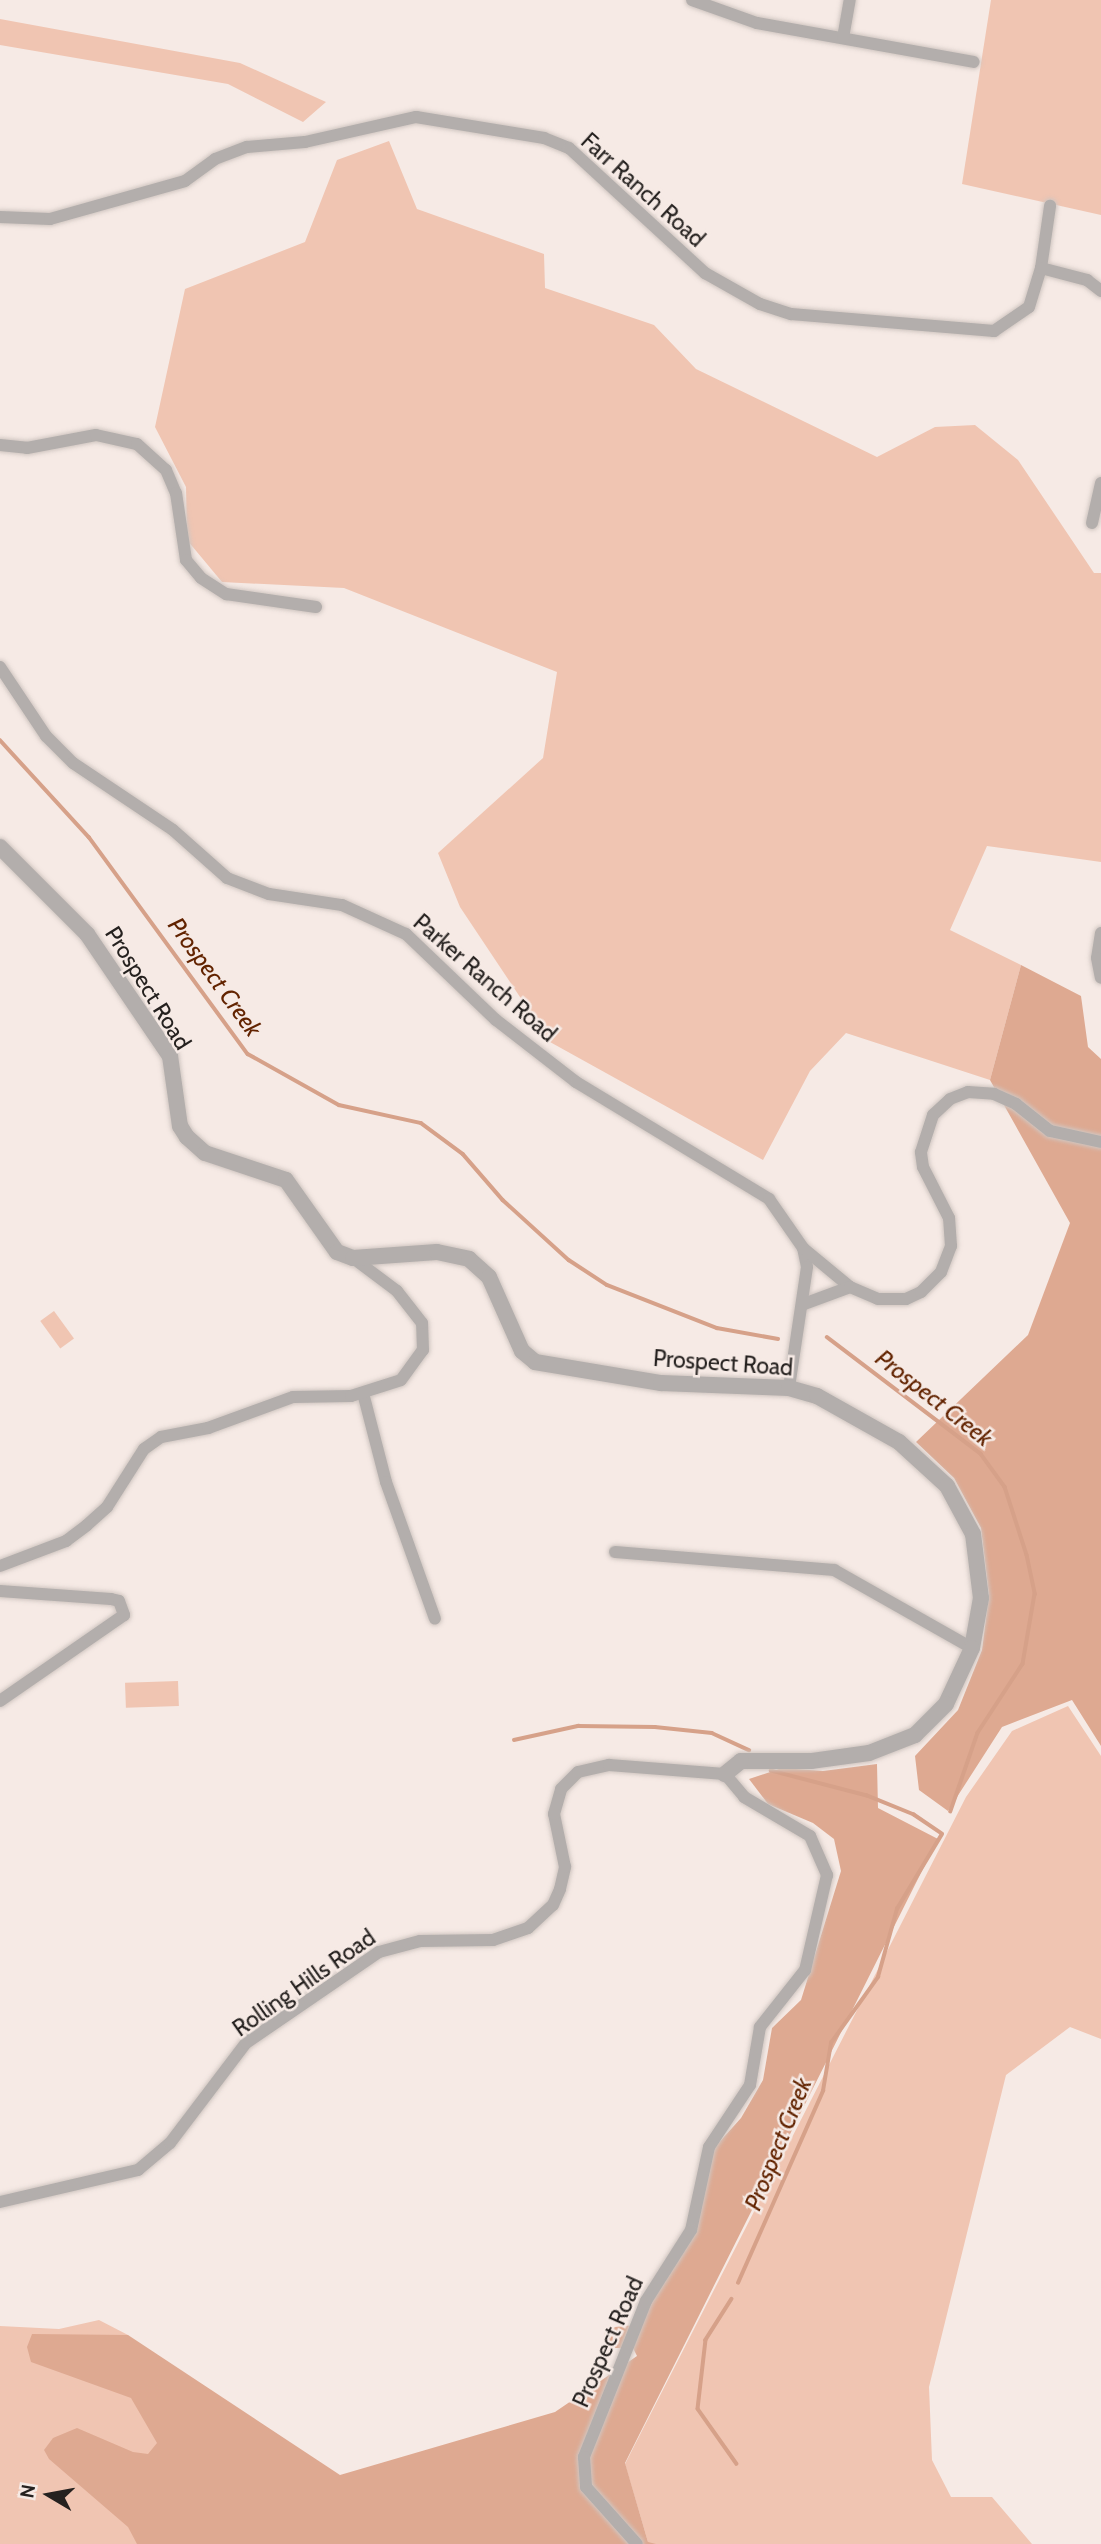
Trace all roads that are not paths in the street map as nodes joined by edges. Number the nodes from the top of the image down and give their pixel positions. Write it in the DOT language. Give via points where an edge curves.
graph roads {
  1 [pos="692,0"];
  2 [pos="850,0"];
  3 [pos="844,38"];
  4 [pos="974,62"];
  5 [pos="1050,206"];
  6 [pos="0,216"];
  7 [pos="1041,268"];
  8 [pos="1101,291"];
  9 [pos="0,445"];
  10 [pos="1101,483"];
  11 [pos="1093,523"];
  12 [pos="316,607"];
  13 [pos="0,667"];
  14 [pos="0,847"];
  15 [pos="1101,933"];
  16 [pos="1101,978"];
  17 [pos="1101,1142"];
  18 [pos="803,1248"];
  19 [pos="353,1258"];
  20 [pos="850,1287"];
  21 [pos="804,1304"];
  22 [pos="789,1388"];
  23 [pos="363,1393"];
  24 [pos="615,1552"];
  25 [pos="0,1566"];
  26 [pos="0,1591"];
  27 [pos="435,1619"];
  28 [pos="972,1648"];
  29 [pos="0,1701"];
  30 [pos="725,1774"];
  31 [pos="0,2202"];
  32 [pos="637,2544"];
  1 -- 3 [label="street" via="757,23"];
  2 -- 3 [label="street"];
  3 -- 4 [label="street"];
  5 -- 7 [label="street, Farr Ranch Road"];
  6 -- 7 [label="street, Farr Ranch Road" via="50,219 185,181 215,159 247,147 305,142 416,117 544,138 569,148 705,274 729,290 791,314 994,331 1028,307"];
  7 -- 8 [label="street" via="1087,281"];
  9 -- 12 [label="street" via="27,448 96,435 137,444 166,470 176,493 186,560 201,579 226,594"];
  10 -- 11 [label="street"];
  13 -- 18 [label="street, Parker Ranch Road" via="46,736 73,764 173,830 227,878 269,894 342,905 406,934 496,1020 576,1082 769,1199"];
  14 -- 19 [label="street, Prospect Road" via="87,933 170,1056 180,1126 187,1137 205,1153 286,1180 337,1252"];
  15 -- 16 [label="street" via="1097,958"];
  17 -- 20 [label="street" via="1050,1131 1016,1104 994,1094 968,1092 950,1099 933,1115 921,1152 923,1167 949,1218 951,1246 941,1272 921,1292 906,1299 878,1298"];
  18 -- 20 [label="street, Parker Ranch Road"];
  18 -- 21 [label="street, Parker Ranch Road" via="807,1268"];
  19 -- 22 [label="street, Prospect Road" via="437,1252 469,1259 489,1277 522,1351 536,1362 661,1383"];
  19 -- 23 [label="street" via="397,1291 426,1336 423,1350 401,1380"];
  20 -- 21 [label="street"];
  21 -- 22 [label="street, Parker Ranch Road"];
  22 -- 28 [label="street, Prospect Road" via="825,1399 899,1443 947,1486 973,1534 981,1598"];
  23 -- 25 [label="street" via="293,1397 208,1428 161,1437 144,1449 107,1507 88,1525 66,1541"];
  23 -- 27 [label="street" via="386,1482"];
  24 -- 28 [label="street" via="834,1570"];
  26 -- 29 [label="street" via="111,1598 119,1601 124,1615"];
  28 -- 30 [label="street, Prospect Road" via="946,1704 915,1735 869,1753 811,1761 741,1760"];
  30 -- 31 [label="street, Rolling Hills Road" via="608,1765 578,1772 561,1789 554,1814 565,1867 560,1889 553,1905 528,1928 493,1940 420,1941 379,1952 246,2043 170,2143 138,2169"];
  30 -- 32 [label="street, Prospect Road" via="744,1797 810,1836 827,1875 805,1970 760,2027 750,2085 709,2147 691,2230 646,2301 584,2457 586,2487"];
}
